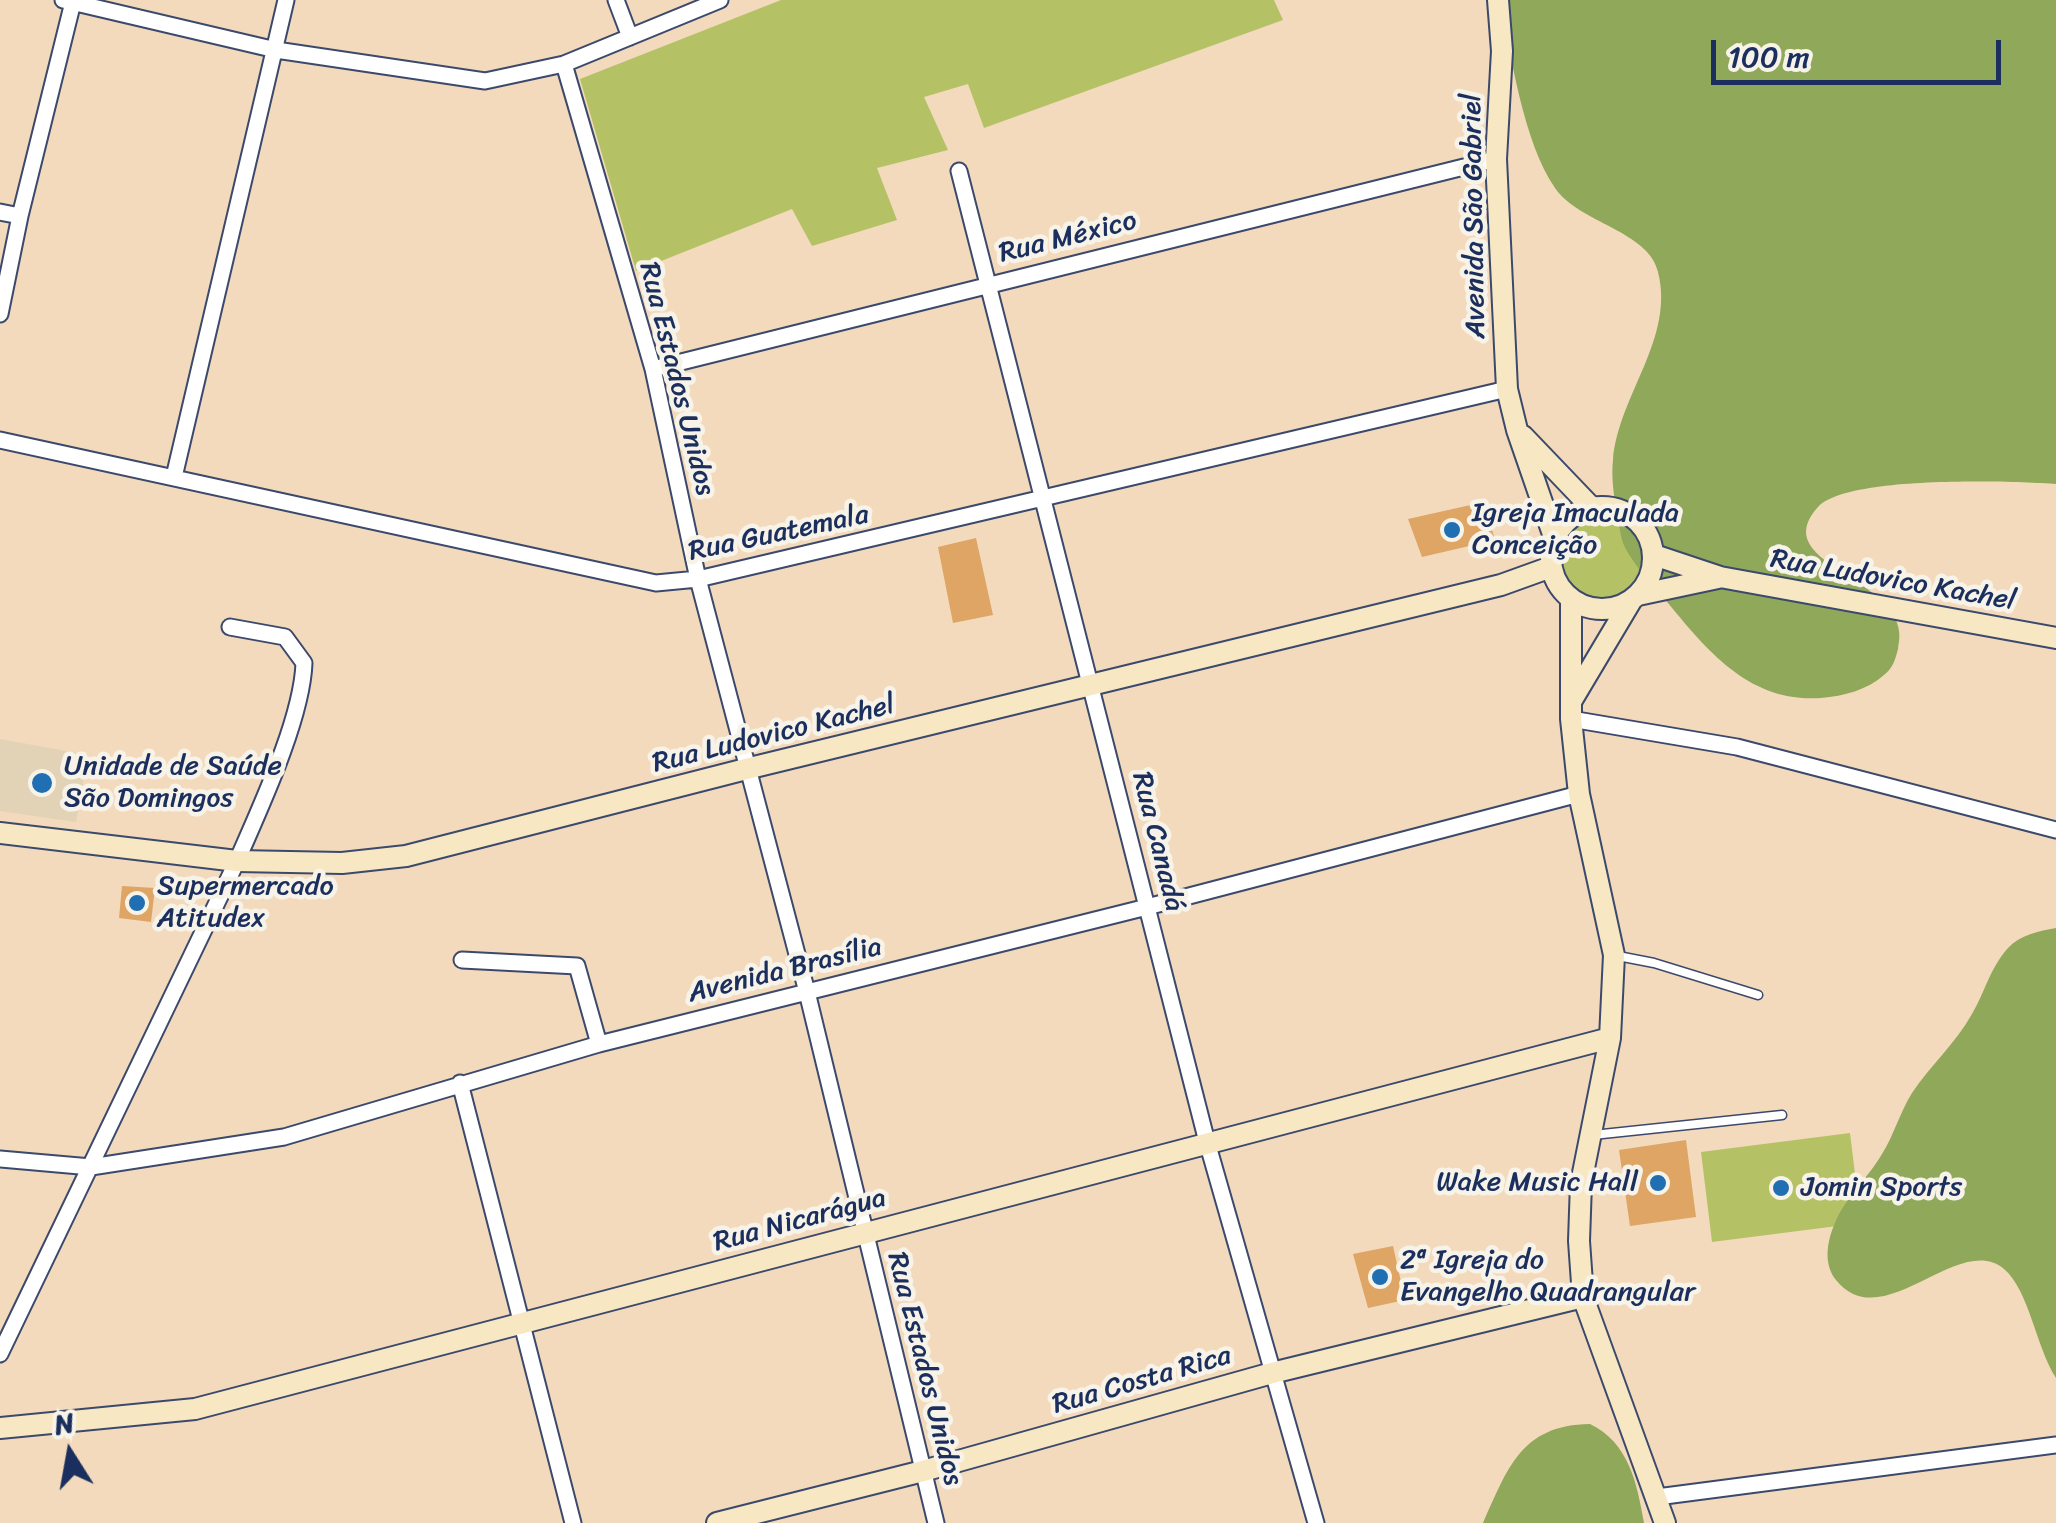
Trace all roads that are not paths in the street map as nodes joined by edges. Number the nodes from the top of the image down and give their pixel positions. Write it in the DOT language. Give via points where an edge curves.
graph roads {
  1 [pos="286,0"];
  2 [pos="616,0"];
  3 [pos="720,0"];
  4 [pos="1498,0"];
  5 [pos="68,1"];
  6 [pos="630,37"];
  7 [pos="276,50"];
  8 [pos="564,64"];
  9 [pos="1496,159"];
  10 [pos="959,171"];
  11 [pos="0,212"];
  12 [pos="20,216"];
  13 [pos="986,284"];
  14 [pos="0,314"];
  15 [pos="653,369"];
  16 [pos="1507,389"];
  17 [pos="1517,430"];
  18 [pos="0,440"];
  19 [pos="174,477"];
  20 [pos="1043,499"];
  21 [pos="1591,507"];
  22 [pos="1554,537"];
  23 [pos="1654,555"];
  24 [pos="1551,567"];
  25 [pos="1720,578"];
  26 [pos="698,579"];
  27 [pos="1635,598"];
  28 [pos="1571,599"];
  29 [pos="230,628"];
  30 [pos="2056,638"];
  31 [pos="1093,686"];
  32 [pos="1571,710"];
  33 [pos="746,769"];
  34 [pos="1579,794"];
  35 [pos="2056,830"];
  36 [pos="0,833"];
  37 [pos="236,862"];
  38 [pos="1146,907"];
  39 [pos="1614,956"];
  40 [pos="462,960"];
  41 [pos="807,992"];
  42 [pos="1758,995"];
  43 [pos="1610,1038"];
  44 [pos="599,1044"];
  45 [pos="460,1083"];
  46 [pos="1782,1115"];
  47 [pos="1588,1136"];
  48 [pos="1207,1142"];
  49 [pos="0,1160"];
  50 [pos="91,1167"];
  51 [pos="864,1232"];
  52 [pos="1583,1296"];
  53 [pos="522,1323"];
  54 [pos="0,1354"];
  55 [pos="1272,1373"];
  56 [pos="0,1428"];
  57 [pos="2056,1445"];
  58 [pos="923,1471"];
  59 [pos="1657,1497"];
  60 [pos="573,1523"];
  61 [pos="717,1523"];
  62 [pos="936,1523"];
  63 [pos="1316,1523"];
  64 [pos="1665,1523"];
  1 -- 7 [label="street"];
  2 -- 6 [label="street"];
  3 -- 6 [label="street"];
  4 -- 9 [label="main road, Avenida São Gabriel"];
  5 -- 7 [label="street"];
  5 -- 12 [label="street"];
  6 -- 8 [label="street"];
  7 -- 8 [label="street" via="485,81"];
  7 -- 19 [label="street"];
  8 -- 15 [label="street, Rua Estados Unidos"];
  9 -- 13 [label="street, Rua México"];
  9 -- 16 [label="main road, Avenida São Gabriel"];
  10 -- 13 [label="street, Rua Canadá"];
  11 -- 12 [label="street"];
  12 -- 14 [label="street"];
  13 -- 15 [label="street, Rua México"];
  13 -- 20 [label="street, Rua Canadá"];
  15 -- 26 [label="street, Rua Estados Unidos"];
  16 -- 17 [label="main road, Avenida São Gabriel"];
  16 -- 20 [label="street, Rua Guatemala"];
  17 -- 21 [label="main road"];
  17 -- 22 [label="main road, Avenida São Gabriel"];
  18 -- 19 [label="street, Rua Guatemala"];
  19 -- 26 [label="street, Rua Guatemala" via="656,583"];
  20 -- 26 [label="street, Rua Guatemala"];
  20 -- 31 [label="street, Rua Canadá"];
  21 -- 22 [label="main road" via="1569,518"];
  21 -- 23 [label="main road" via="1626,511 1640,522"];
  22 -- 24 [label="main road"];
  23 -- 25 [label="main road, Rua Ludovico Kachel"];
  23 -- 27 [label="main road" via="1653,570"];
  24 -- 28 [label="main road"];
  24 -- 31 [label="main road, Rua Ludovico Kachel"];
  25 -- 27 [label="main road, Rua Ludovico Kachel"];
  25 -- 30 [label="main road, Rua Ludovico Kachel"];
  26 -- 33 [label="street, Rua Estados Unidos"];
  27 -- 28 [label="main road" via="1612,608"];
  27 -- 32 [label="main road" via="1608,634"];
  28 -- 32 [label="main road"];
  29 -- 37 [label="street" via="285,638 304,663 304,687"];
  31 -- 33 [label="main road, Rua Ludovico Kachel"];
  31 -- 38 [label="street, Rua Canadá"];
  32 -- 34 [label="main road"];
  32 -- 35 [label="street"];
  33 -- 37 [label="main road, Rua Ludovico Kachel" via="406,856"];
  33 -- 41 [label="street, Rua Estados Unidos"];
  34 -- 38 [label="street, Avenida Brasília"];
  34 -- 39 [label="main road"];
  36 -- 37 [label="main road, Rua Ludovico Kachel"];
  37 -- 50 [label="street"];
  38 -- 41 [label="street, Avenida Brasília"];
  38 -- 48 [label="street, Rua Canadá"];
  39 -- 42 [label="lane"];
  39 -- 43 [label="main road"];
  40 -- 44 [label="street" via="577,966"];
  41 -- 44 [label="street, Avenida Brasília"];
  41 -- 51 [label="street, Rua Estados Unidos"];
  43 -- 47 [label="main road"];
  43 -- 48 [label="main road, Rua Nicarágua"];
  44 -- 45 [label="street, Avenida Brasília"];
  45 -- 50 [label="street, Avenida Brasília" via="284,1136"];
  45 -- 53 [label="street"];
  46 -- 47 [label="lane"];
  47 -- 52 [label="main road" via="1579,1240"];
  48 -- 51 [label="main road, Rua Nicarágua"];
  48 -- 55 [label="street, Rua Canadá"];
  49 -- 50 [label="street, Avenida Brasília"];
  50 -- 54 [label="street"];
  51 -- 53 [label="main road, Rua Nicarágua"];
  51 -- 58 [label="street, Rua Estados Unidos"];
  52 -- 55 [label="main road, Rua Costa Rica"];
  52 -- 59 [label="main road"];
  53 -- 56 [label="main road, Rua Nicarágua" via="194,1409"];
  53 -- 60 [label="street"];
  55 -- 58 [label="main road, Rua Costa Rica"];
  55 -- 63 [label="street, Rua Canadá"];
  57 -- 59 [label="street"];
  58 -- 61 [label="main road, Rua Costa Rica"];
  58 -- 62 [label="street, Rua Estados Unidos"];
  59 -- 64 [label="main road"];
}
